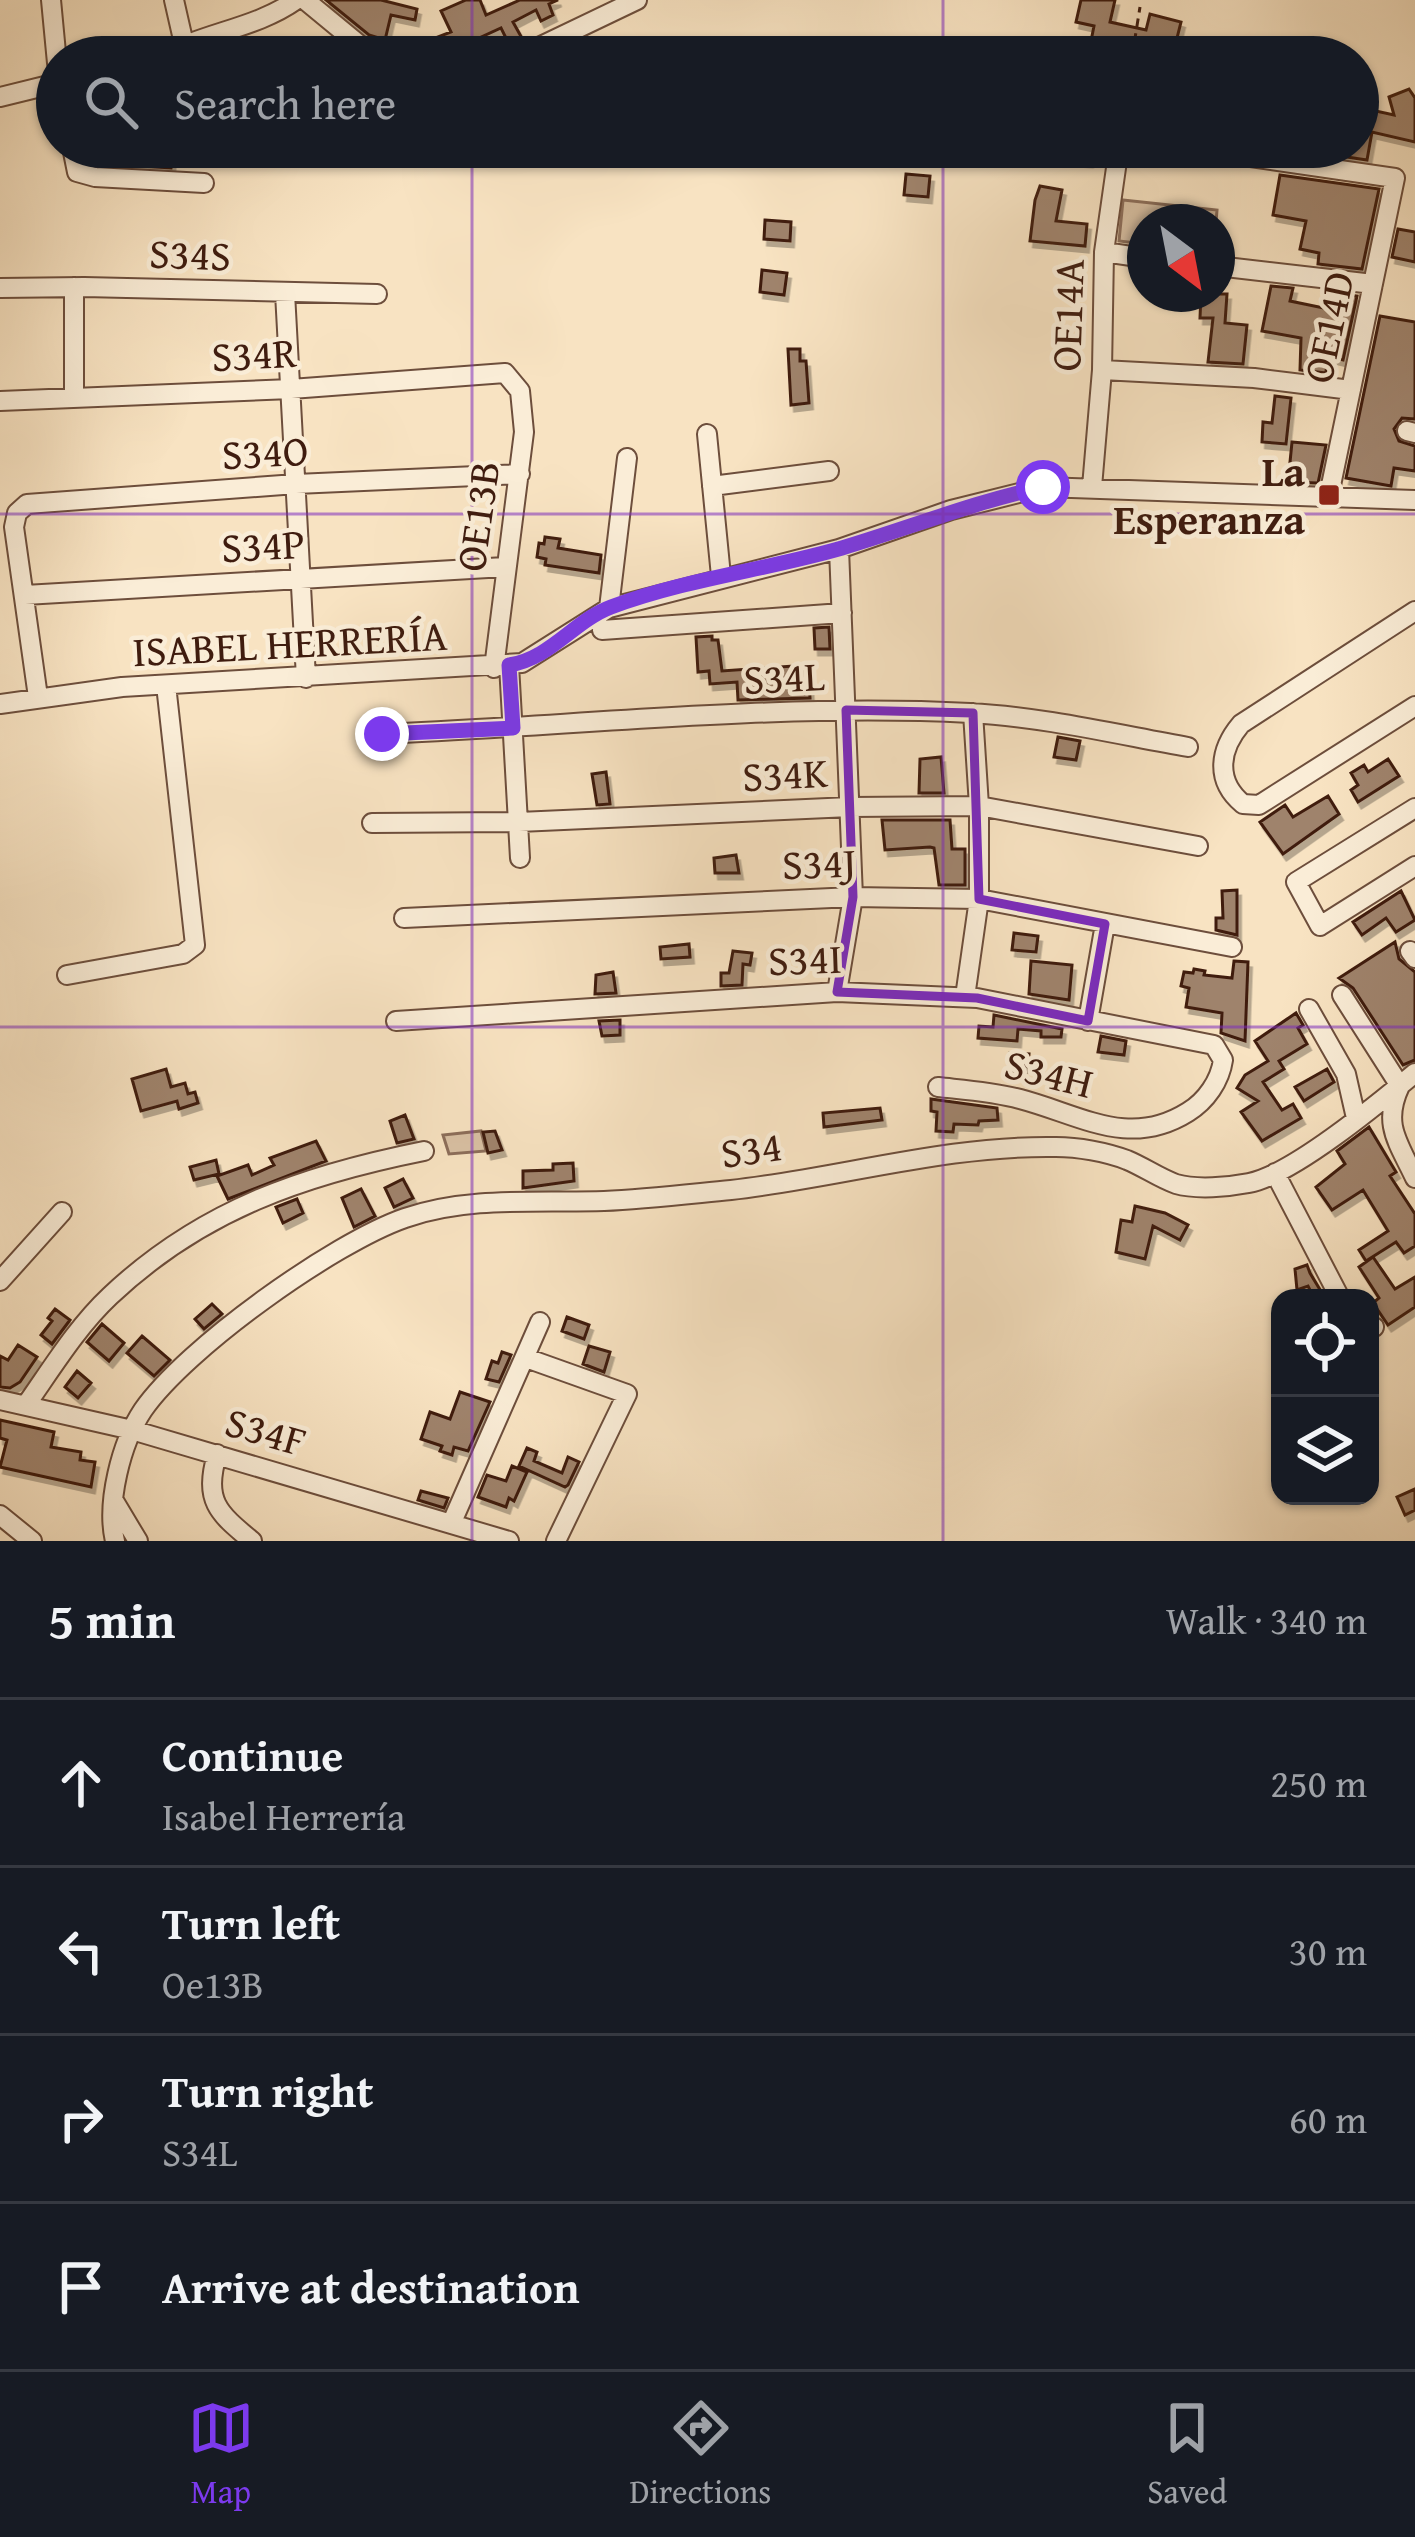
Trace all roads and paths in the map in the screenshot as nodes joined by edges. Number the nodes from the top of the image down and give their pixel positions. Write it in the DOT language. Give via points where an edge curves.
graph roads {
  1 [pos="51,0"];
  2 [pos="174,0"];
  3 [pos="301,0"];
  4 [pos="637,0"];
  5 [pos="1139,7"];
  6 [pos="54,36"];
  7 [pos="182,36"];
  8 [pos="209,36"];
  9 [pos="348,36"];
  10 [pos="562,36"];
  11 [pos="1135,36"];
  12 [pos="36,88"];
  13 [pos="0,97"];
  14 [pos="76,168"];
  15 [pos="1116,168"];
  16 [pos="1340,168"];
  17 [pos="204,183"];
  18 [pos="1104,252"];
  19 [pos="1127,255"];
  20 [pos="1235,268"];
  21 [pos="1372,284"];
  22 [pos="74,287"];
  23 [pos="0,289"];
  24 [pos="285,293"];
  25 [pos="377,294"];
  26 [pos="1102,370"];
  27 [pos="510,377"];
  28 [pos="291,389"];
  29 [pos="1352,390"];
  30 [pos="74,398"];
  31 [pos="0,401"];
  32 [pos="707,434"];
  33 [pos="627,458"];
  34 [pos="829,471"];
  35 [pos="520,474"];
  36 [pos="296,486"];
  37 [pos="712,486"];
  38 [pos="1092,487"];
  39 [pos="1329,495"];
  40 [pos="1415,500"];
  41 [pos="839,549"];
  42 [pos="506,568"];
  43 [pos="721,576"];
  44 [pos="301,579"];
  45 [pos="25,595"];
  46 [pos="609,608"];
  47 [pos="1415,610"];
  48 [pos="842,613"];
  49 [pos="602,631"];
  50 [pos="502,666"];
  51 [pos="306,678"];
  52 [pos="166,685"];
  53 [pos="38,697"];
  54 [pos="0,704"];
  55 [pos="1415,706"];
  56 [pos="846,710"];
  57 [pos="973,713"];
  58 [pos="513,728"];
  59 [pos="382,734"];
  60 [pos="1188,747"];
  61 [pos="980,806"];
  62 [pos="850,807"];
  63 [pos="1415,808"];
  64 [pos="519,822"];
  65 [pos="372,823"];
  66 [pos="1198,846"];
  67 [pos="520,858"];
  68 [pos="1415,866"];
  69 [pos="853,897"];
  70 [pos="980,899"];
  71 [pos="404,918"];
  72 [pos="1105,924"];
  73 [pos="1232,947"];
  74 [pos="67,975"];
  75 [pos="837,992"];
  76 [pos="1342,995"];
  77 [pos="965,997"];
  78 [pos="1309,1009"];
  79 [pos="396,1021"];
  80 [pos="1088,1021"];
  81 [pos="1407,1079"];
  82 [pos="938,1087"];
  83 [pos="1356,1118"];
  84 [pos="1143,1131"];
  85 [pos="424,1151"];
  86 [pos="1275,1173"];
  87 [pos="1415,1178"];
  88 [pos="62,1212"];
  89 [pos="0,1281"];
  90 [pos="1335,1289"];
  91 [pos="540,1322"];
  92 [pos="526,1358"];
  93 [pos="0,1400"];
  94 [pos="26,1405"];
  95 [pos="132,1430"];
  96 [pos="217,1454"];
  97 [pos="114,1501"];
  98 [pos="0,1515"];
  99 [pos="452,1522"];
  100 [pos="32,1541"];
  101 [pos="115,1541"];
  102 [pos="138,1541"];
  103 [pos="252,1541"];
  104 [pos="509,1541"];
  105 [pos="556,1541"];
  1 -- 6 [label="street"];
  2 -- 7 [label="street"];
  3 -- 8 [label="street"];
  3 -- 9 [label="street"];
  4 -- 10 [label="street"];
  5 -- 11 [label="path"];
  12 -- 13 [label="street"];
  14 -- 17 [label="street" via="95,177"];
  15 -- 18 [label="street, OE14A"];
  16 -- 21 [label="street, OE14D" via="1393,175 1396,182"];
  18 -- 19 [label="street"];
  18 -- 26 [label="street, OE14A"];
  20 -- 21 [label="street"];
  21 -- 29 [label="street, OE14D"];
  22 -- 23 [label="street, S34S"];
  22 -- 24 [label="street, S34S"];
  22 -- 30 [label="street"];
  24 -- 25 [label="street, S34S"];
  24 -- 28 [label="street"];
  26 -- 29 [label="street"];
  26 -- 38 [label="street, OE14A"];
  27 -- 28 [label="street, S34R"];
  27 -- 35 [label="street, OE13B" via="520,391"];
  28 -- 30 [label="street, S34R"];
  28 -- 36 [label="street"];
  29 -- 39 [label="street, OE14D"];
  30 -- 31 [label="street, S34R"];
  32 -- 37 [label="street"];
  33 -- 46 [label="street"];
  34 -- 37 [label="street"];
  35 -- 36 [label="street, S34O"];
  35 -- 42 [label="street, OE13B"];
  36 -- 44 [label="street"];
  36 -- 45 [label="street, S34O" via="27,504 14,526"];
  37 -- 43 [label="street"];
  38 -- 39 [label="street, ISABEL HERRERÍA"];
  38 -- 41 [label="street, ISABEL HERRERÍA" via="1000,496"];
  39 -- 40 [label="street, ISABEL HERRERÍA"];
  41 -- 43 [label="street, ISABEL HERRERÍA"];
  41 -- 48 [label="street"];
  42 -- 44 [label="street, S34P"];
  42 -- 50 [label="street, OE13B"];
  43 -- 46 [label="street, ISABEL HERRERÍA"];
  44 -- 45 [label="street, S34P"];
  44 -- 51 [label="street"];
  45 -- 53 [label="street"];
  46 -- 50 [label="street, ISABEL HERRERÍA" via="548,650"];
  47 -- 55 [label="street" via="1241,724 1223,754 1228,787 1244,804 1259,805"];
  48 -- 49 [label="street"];
  48 -- 56 [label="street"];
  50 -- 51 [label="street, ISABEL HERRERÍA"];
  50 -- 58 [label="street, OE13B"];
  51 -- 52 [label="street, ISABEL HERRERÍA"];
  52 -- 53 [label="street, ISABEL HERRERÍA"];
  52 -- 74 [label="street" via="194,945 182,954"];
  53 -- 54 [label="street, ISABEL HERRERÍA"];
  56 -- 57 [label="street, S34L"];
  56 -- 58 [label="street, S34L"];
  56 -- 62 [label="street"];
  57 -- 60 [label="street, S34L"];
  57 -- 61 [label="street"];
  58 -- 59 [label="street, S34L"];
  58 -- 64 [label="street, OE13B"];
  61 -- 62 [label="street, S34K"];
  61 -- 66 [label="street, S34K"];
  61 -- 70 [label="street"];
  62 -- 64 [label="street, S34K"];
  62 -- 69 [label="street"];
  63 -- 68 [label="street" via="1297,882 1320,926"];
  64 -- 65 [label="street, S34K"];
  64 -- 67 [label="street, OE13B"];
  69 -- 70 [label="street, S34J"];
  69 -- 71 [label="street, S34J"];
  69 -- 75 [label="street"];
  70 -- 72 [label="street, S34J"];
  70 -- 77 [label="street"];
  72 -- 73 [label="street, S34J"];
  72 -- 80 [label="street"];
  75 -- 77 [label="street, S34I"];
  75 -- 79 [label="street, S34I"];
  76 -- 81 [label="street"];
  77 -- 80 [label="street, S34I"];
  78 -- 83 [label="street" via="1346,1074"];
  80 -- 84 [label="street, S34I" via="1214,1045 1222,1054 1204,1099"];
  81 -- 83 [label="street, S34"];
  81 -- 87 [label="street" via="1389,1109"];
  82 -- 84 [label="street, S34H" via="1019,1098"];
  83 -- 86 [label="street, S34"];
  85 -- 94 [label="street" via="350,1166 222,1213 108,1298"];
  86 -- 90 [label="street"];
  86 -- 95 [label="street, S34" via="1245,1184 1176,1184 1124,1158 1023,1147 736,1189 409,1216 357,1238 276,1292 191,1360"];
  88 -- 89 [label="street"];
  91 -- 92 [label="street"];
  92 -- 99 [label="street"];
  92 -- 105 [label="street" via="627,1394"];
  93 -- 94 [label="street, S34F"];
  94 -- 95 [label="street, S34F"];
  95 -- 96 [label="street, S34F"];
  95 -- 97 [label="street"];
  96 -- 99 [label="street, S34F"];
  96 -- 103 [label="street" via="209,1482 214,1502"];
  97 -- 101 [label="street"];
  97 -- 102 [label="street"];
  98 -- 100 [label="street"];
  99 -- 104 [label="street, S34F"];
}
